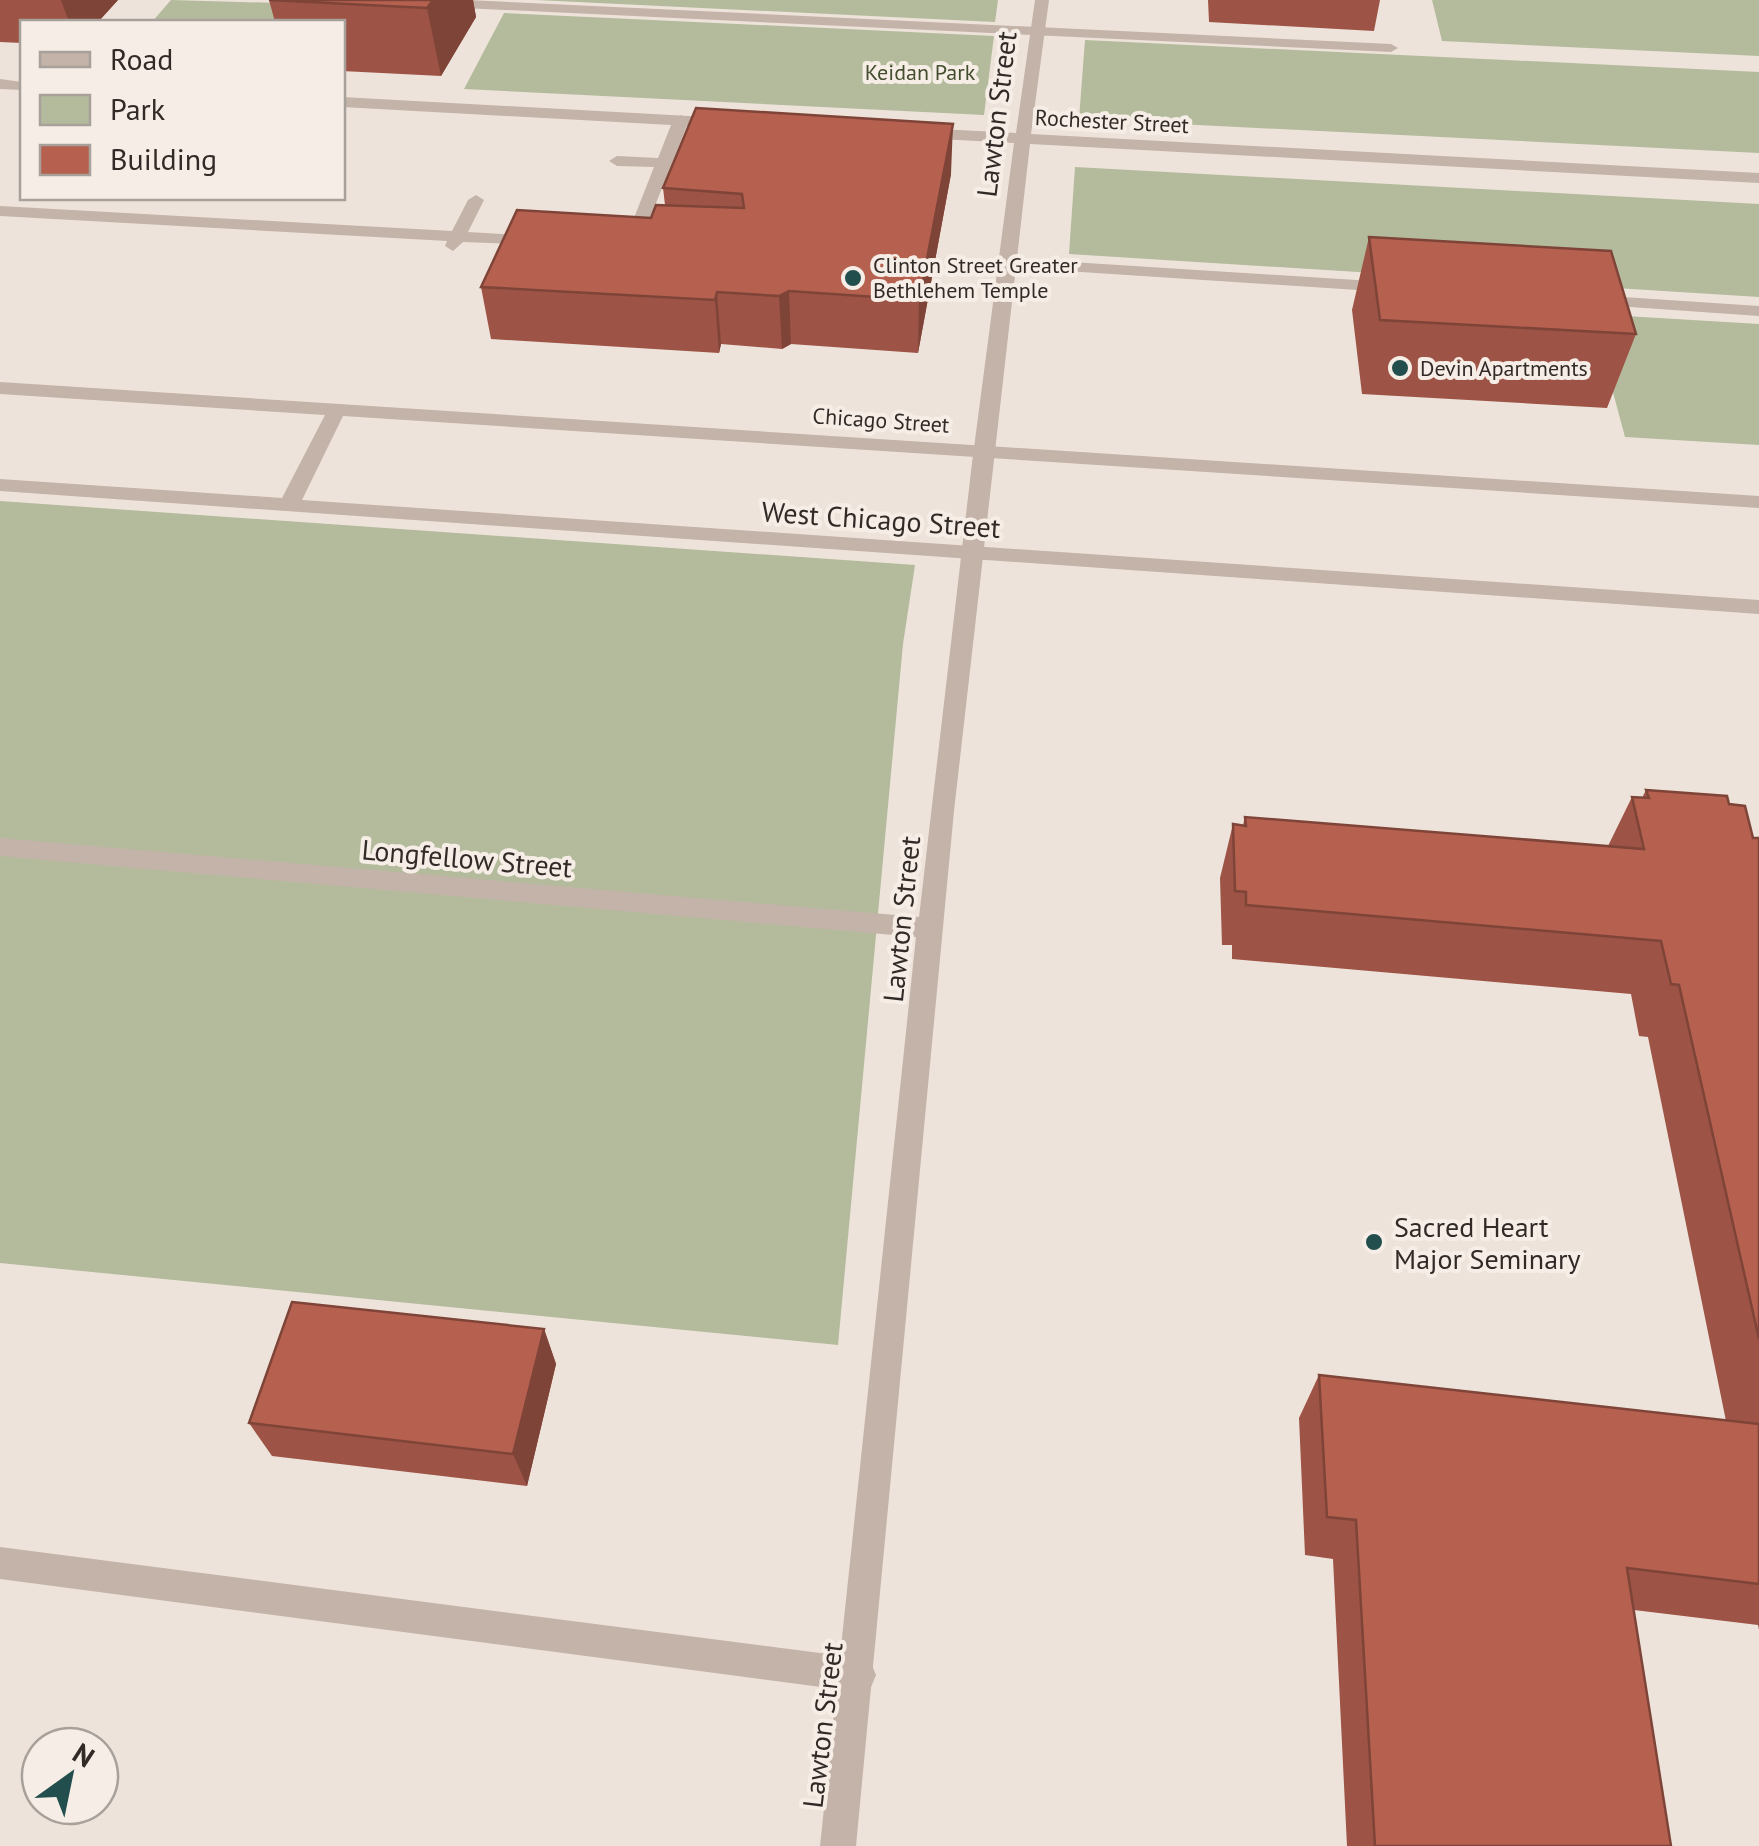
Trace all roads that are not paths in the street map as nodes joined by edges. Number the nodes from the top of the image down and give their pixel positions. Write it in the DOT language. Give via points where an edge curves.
graph roads {
  1 [pos="379,0"];
  2 [pos="1042,0"];
  3 [pos="1037,32"];
  4 [pos="1392,48"];
  5 [pos="345,102"];
  6 [pos="681,120"];
  7 [pos="738,124"];
  8 [pos="909,132"];
  9 [pos="1021,138"];
  10 [pos="617,160"];
  11 [pos="664,163"];
  12 [pos="1759,178"];
  13 [pos="182,200"];
  14 [pos="476,200"];
  15 [pos="0,211"];
  16 [pos="163,224"];
  17 [pos="455,241"];
  18 [pos="559,243"];
  19 [pos="631,247"];
  20 [pos="1009,264"];
  21 [pos="1402,288"];
  22 [pos="1581,300"];
  23 [pos="1759,311"];
  24 [pos="0,388"];
  25 [pos="338,409"];
  26 [pos="983,452"];
  27 [pos="0,485"];
  28 [pos="288,507"];
  29 [pos="1757,508"];
  30 [pos="971,553"];
  31 [pos="1759,607"];
  32 [pos="0,847"];
  33 [pos="930,928"];
  34 [pos="0,1563"];
  35 [pos="859,1675"];
  36 [pos="838,1846"];
  1 -- 3 [label="street"];
  2 -- 3 [label="street, Lawton Street"];
  3 -- 4 [label="street"];
  3 -- 9 [label="street, Lawton Street"];
  5 -- 6 [label="street"];
  6 -- 7 [label="street"];
  6 -- 11 [label="street"];
  8 -- 9 [label="street, Rochester Street"];
  9 -- 12 [label="street, Rochester Street"];
  9 -- 20 [label="street, Lawton Street"];
  10 -- 11 [label="street"];
  11 -- 19 [label="street"];
  13 -- 16 [label="street"];
  14 -- 17 [label="street"];
  15 -- 16 [label="street"];
  16 -- 17 [label="street"];
  17 -- 18 [label="street"];
  20 -- 21 [label="street"];
  20 -- 26 [label="street, Lawton Street"];
  22 -- 23 [label="street"];
  24 -- 25 [label="street, Chicago Street"];
  25 -- 26 [label="street, Chicago Street"];
  25 -- 28 [label="street"];
  26 -- 29 [label="street, Chicago Street"];
  26 -- 30 [label="street, Lawton Street"];
  27 -- 28 [label="street, West Chicago Street"];
  28 -- 30 [label="street, West Chicago Street"];
  30 -- 31 [label="street, West Chicago Street"];
  30 -- 33 [label="street, Lawton Street"];
  32 -- 33 [label="street, Longfellow Street"];
  33 -- 35 [label="street, Lawton Street"];
  34 -- 35 [label="street"];
  35 -- 36 [label="street, Lawton Street"];
}
